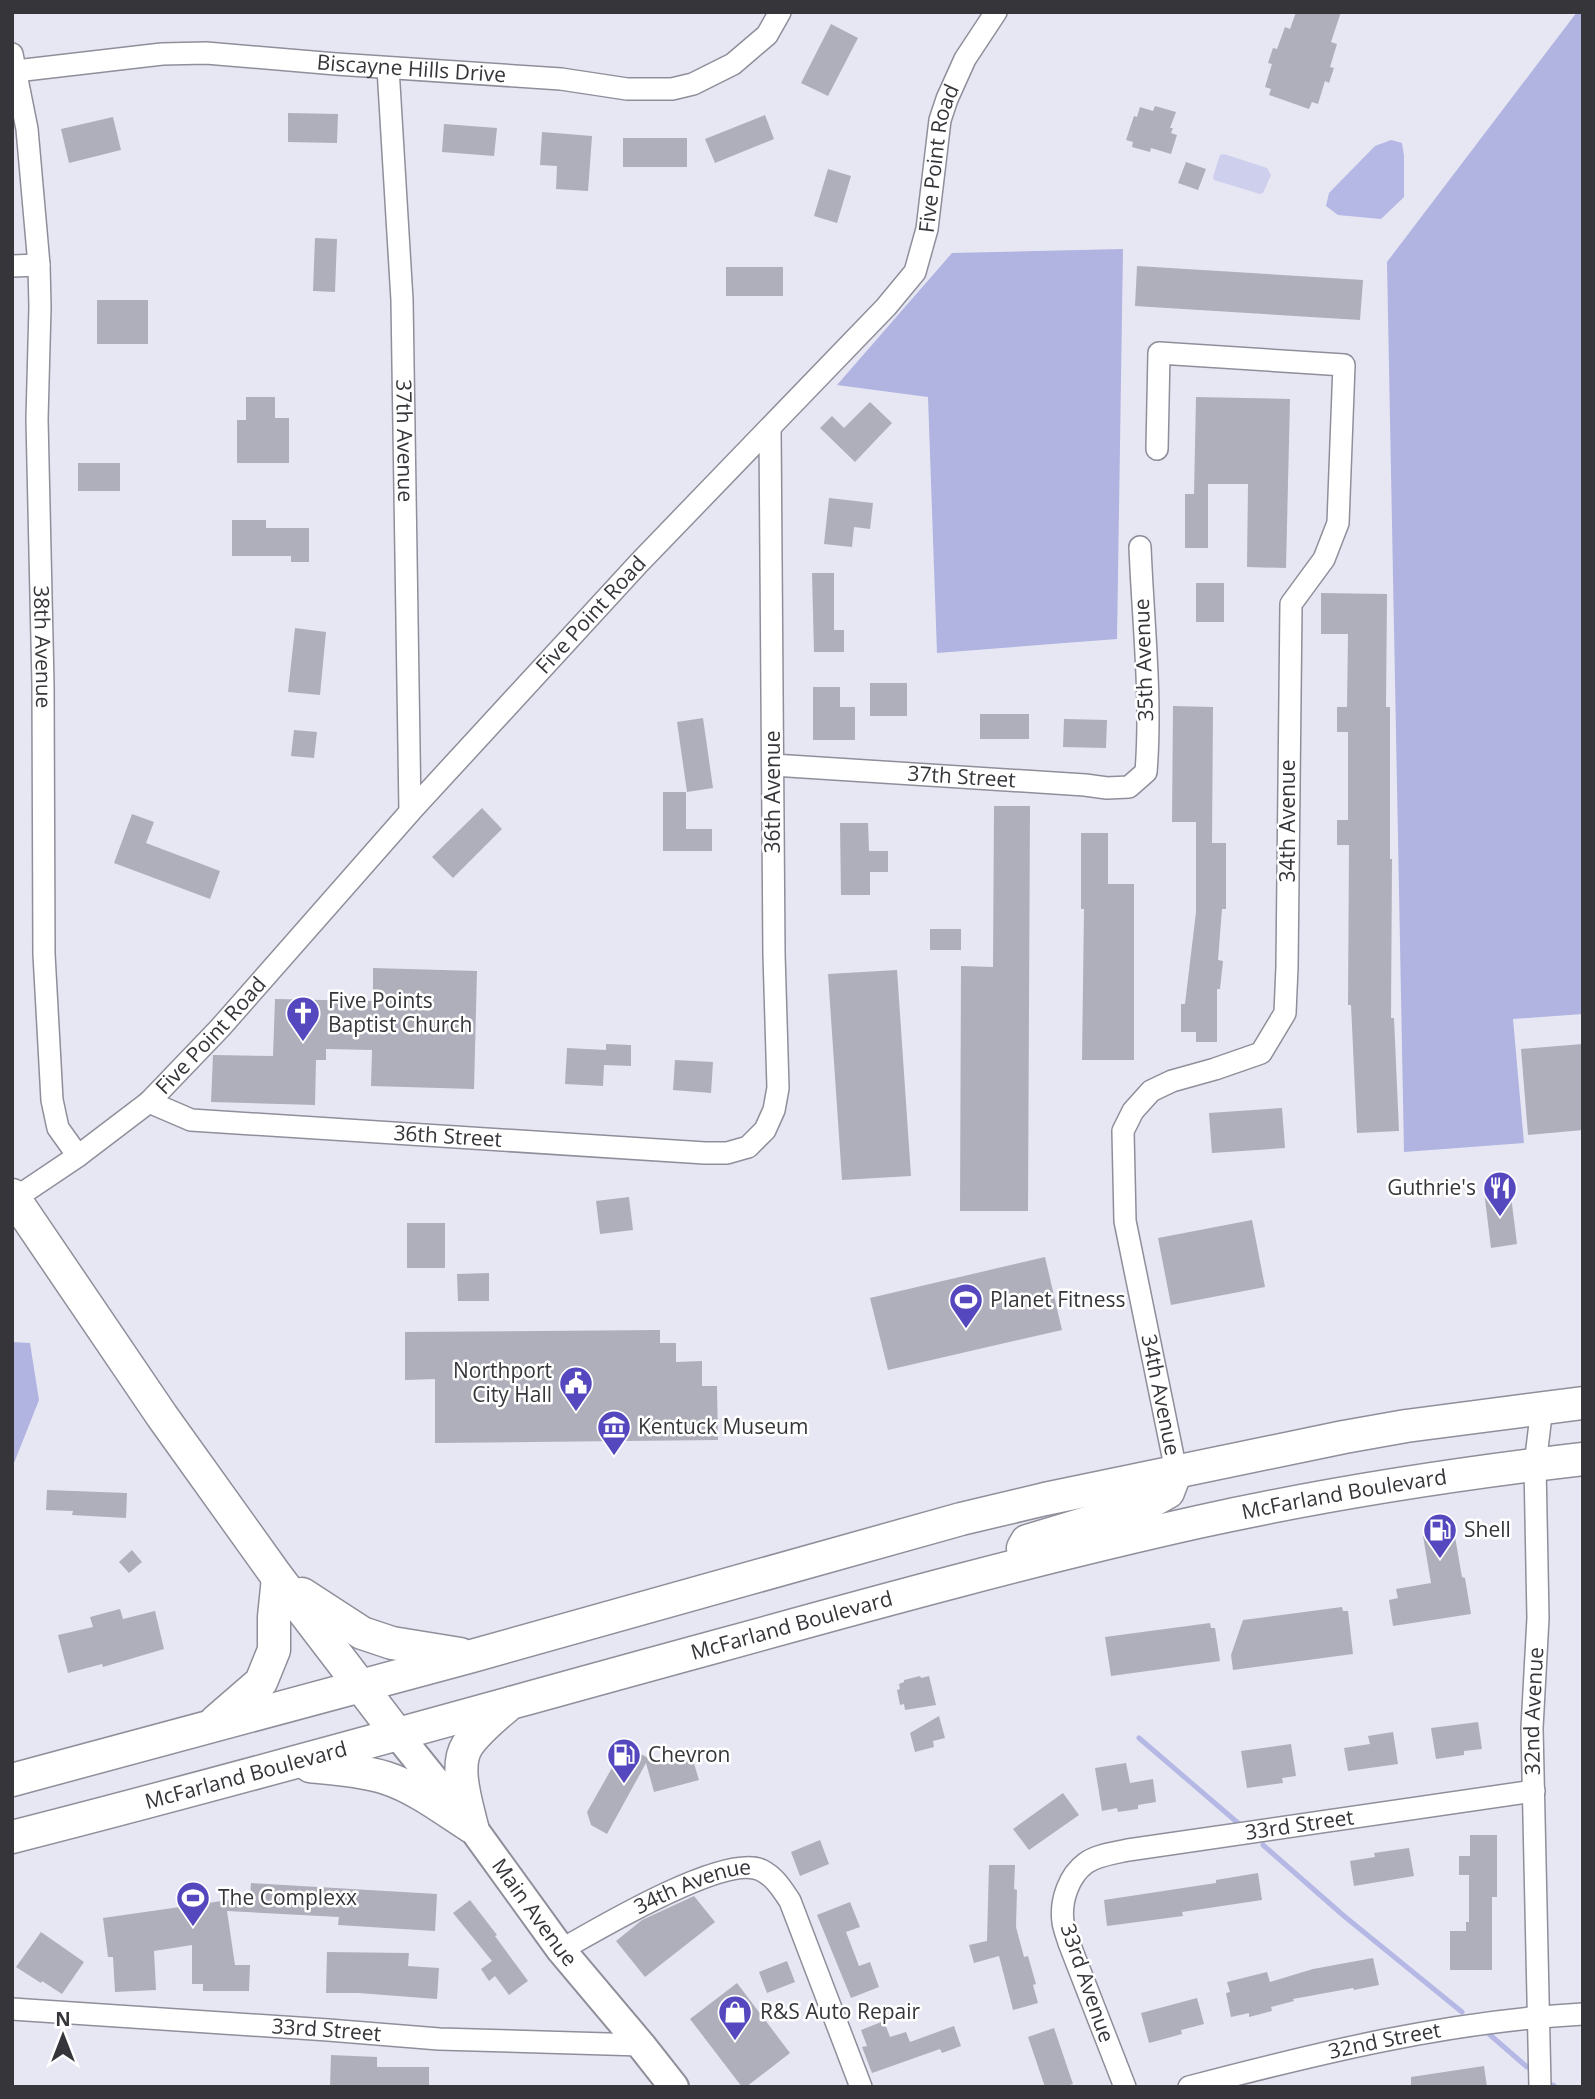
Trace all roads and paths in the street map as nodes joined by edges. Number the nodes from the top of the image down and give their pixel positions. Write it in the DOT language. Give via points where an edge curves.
graph roads {
  1 [pos="780,12"];
  2 [pos="996,12"];
  3 [pos="14,63"];
  4 [pos="388,68"];
  5 [pos="38,265"];
  6 [pos="12,266"];
  7 [pos="770,428"];
  8 [pos="1157,449"];
  9 [pos="1140,547"];
  10 [pos="773,765"];
  11 [pos="1146,772"];
  12 [pos="410,813"];
  13 [pos="149,1102"];
  14 [pos="748,1147"];
  15 [pos="78,1156"];
  16 [pos="13,1197"];
  17 [pos="1583,1403"];
  18 [pos="1542,1407"];
  19 [pos="1583,1459"];
  20 [pos="1535,1465"];
  21 [pos="1176,1471"];
  22 [pos="1011,1567"];
  23 [pos="278,1578"];
  24 [pos="472,1656"];
  25 [pos="362,1686"];
  26 [pos="510,1702"];
  27 [pos="209,1727"];
  28 [pos="398,1735"];
  29 [pos="287,1765"];
  30 [pos="12,1780"];
  31 [pos="1534,1791"];
  32 [pos="472,1828"];
  33 [pos="12,1837"];
  34 [pos="1072,1878"];
  35 [pos="561,1950"];
  36 [pos="12,2009"];
  37 [pos="1583,2014"];
  38 [pos="1539,2017"];
  39 [pos="641,2045"];
  40 [pos="674,2087"];
  41 [pos="861,2087"];
  42 [pos="1125,2087"];
  43 [pos="1189,2087"];
  44 [pos="1540,2087"];
  1 -- 4 [label="street, Biscayne Hills Drive" via="766,35 733,64 672,89"];
  2 -- 7 [label="street, Five Point Road" via="965,59 940,120 927,229 915,272"];
  3 -- 4 [label="street, Biscayne Hills Drive" via="206,53"];
  3 -- 5 [label="street, 38th Avenue" via="27,129"];
  4 -- 12 [label="street, 37th Avenue" via="402,300"];
  5 -- 6 [label="street"];
  5 -- 15 [label="street, 38th Avenue" via="44,954 52,1100 58,1128"];
  7 -- 10 [label="street, 36th Avenue"];
  7 -- 12 [label="street, Five Point Road"];
  8 -- 21 [label="street, 34th Avenue" via="1159,354 1344,365 1338,523 1324,559 1292,604 1284,1013 1261,1053 1151,1091 1123,1130 1125,1221"];
  9 -- 11 [label="street, 35th Avenue"];
  10 -- 11 [label="street, 37th Street" via="1107,788 1129,787"];
  10 -- 14 [label="street, 36th Avenue" via="778,1088 775,1110 765,1130"];
  12 -- 13 [label="street, Five Point Road"];
  13 -- 14 [label="street, 36th Street" via="191,1120 705,1153"];
  13 -- 15 [label="street, Five Point Road"];
  15 -- 16 [label="street"];
  16 -- 23 [label="highway"];
  17 -- 18 [label="highway"];
  18 -- 20 [label="street, 32nd Avenue"];
  18 -- 21 [label="highway" via="1381,1430"];
  19 -- 20 [label="highway, McFarland Boulevard"];
  20 -- 22 [label="highway, McFarland Boulevard" via="1282,1505"];
  20 -- 31 [label="street, 32nd Avenue"];
  21 -- 22 [label="highway" via="1168,1492 1143,1506 1027,1541"];
  21 -- 24 [label="highway" via="961,1519"];
  22 -- 26 [label="highway, McFarland Boulevard"];
  23 -- 24 [label="highway" via="362,1633 391,1643"];
  23 -- 25 [label="highway"];
  23 -- 27 [label="highway" via="274,1650 261,1682"];
  24 -- 25 [label="highway"];
  25 -- 27 [label="highway"];
  25 -- 28 [label="highway"];
  26 -- 28 [label="highway, McFarland Boulevard"];
  26 -- 32 [label="highway" via="465,1749 463,1785"];
  27 -- 30 [label="highway"];
  28 -- 29 [label="highway, McFarland Boulevard"];
  28 -- 32 [label="main road, Main Avenue"];
  29 -- 32 [label="highway" via="387,1778"];
  29 -- 33 [label="highway, McFarland Boulevard"];
  31 -- 34 [label="street, 33rd Street" via="1128,1850 1086,1862"];
  31 -- 38 [label="street, 32nd Avenue"];
  32 -- 35 [label="main road, Main Avenue"];
  34 -- 42 [label="street, 33rd Avenue" via="1064,1899 1063,1921"];
  35 -- 39 [label="main road, Main Avenue"];
  35 -- 41 [label="street, 34th Avenue" via="716,1872 760,1869 779,1883 790,1901"];
  36 -- 39 [label="street, 33rd Street" via="439,2039"];
  37 -- 38 [label="street, 32nd Street"];
  38 -- 43 [label="street, 32nd Street" via="1400,2036"];
  38 -- 44 [label="street, 32nd Avenue"];
  39 -- 40 [label="main road, Main Avenue"];
}
